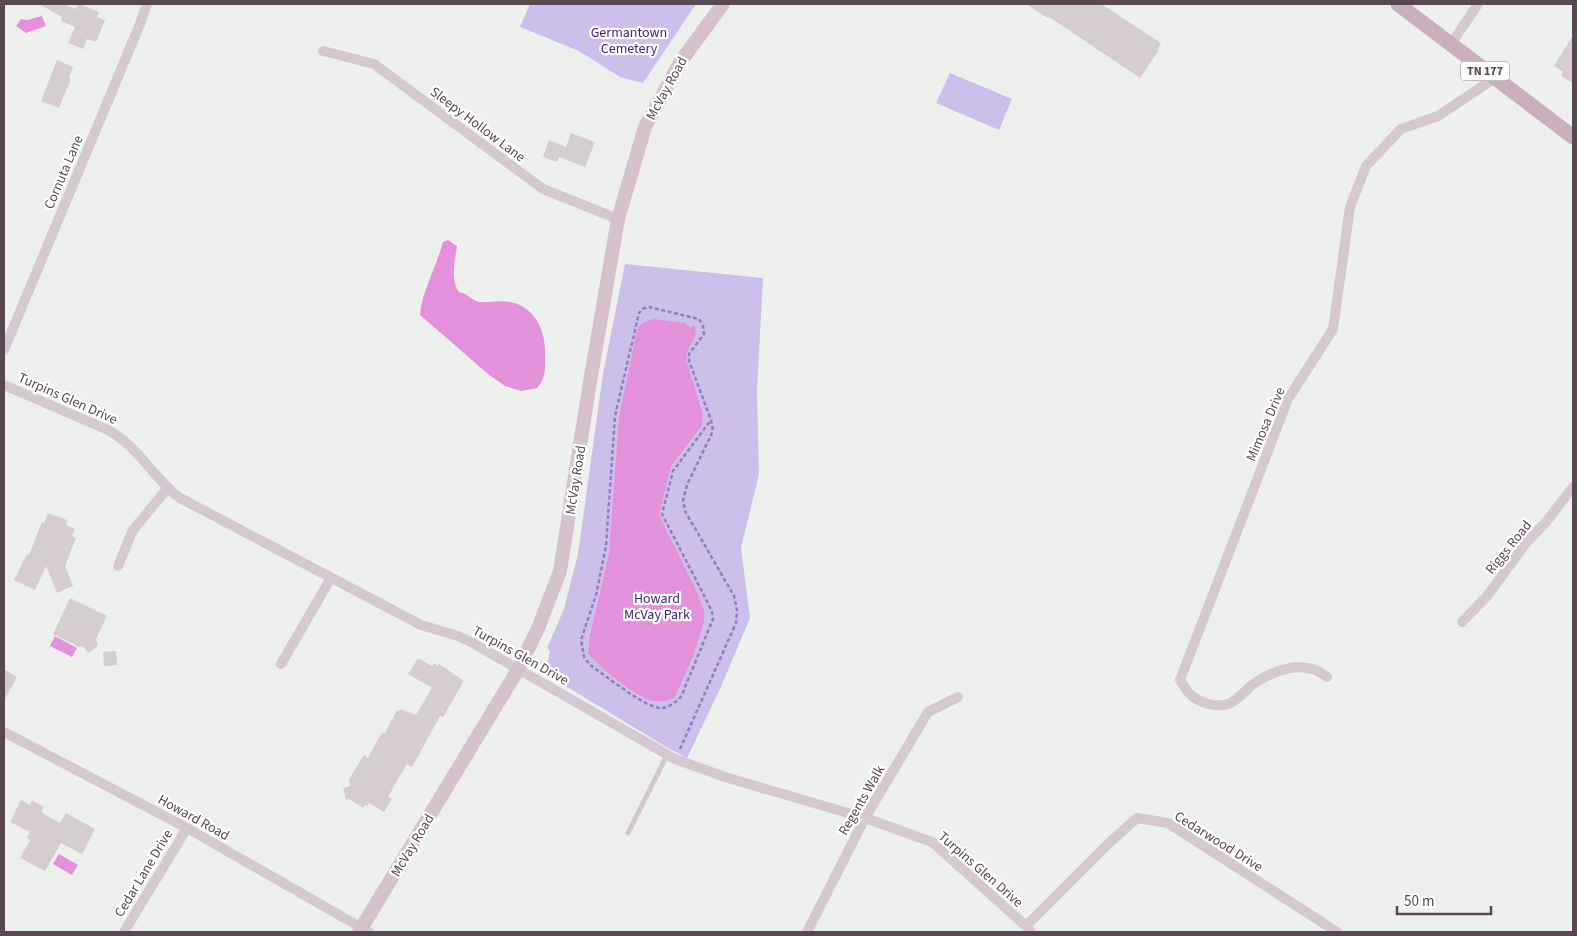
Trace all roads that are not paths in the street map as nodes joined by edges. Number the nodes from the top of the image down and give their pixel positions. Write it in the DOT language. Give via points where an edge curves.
graph roads {
  1 [pos="146,4"];
  2 [pos="722,4"];
  3 [pos="1398,4"];
  4 [pos="1478,4"];
  5 [pos="1451,44"];
  6 [pos="323,51"];
  7 [pos="1495,78"];
  8 [pos="1573,137"];
  9 [pos="618,218"];
  10 [pos="4,350"];
  11 [pos="4,385"];
  12 [pos="1573,487"];
  13 [pos="166,489"];
  14 [pos="118,566"];
  15 [pos="331,578"];
  16 [pos="1462,622"];
  17 [pos="281,664"];
  18 [pos="519,668"];
  19 [pos="1327,677"];
  20 [pos="958,697"];
  21 [pos="4,732"];
  22 [pos="671,757"];
  23 [pos="865,818"];
  24 [pos="187,828"];
  25 [pos="628,833"];
  26 [pos="1028,929"];
  27 [pos="363,931"];
  28 [pos="124,932"];
  29 [pos="807,932"];
  30 [pos="1337,932"];
  1 -- 10 [label="street, Cornuta Lane"];
  2 -- 9 [label="street, McVay Road" via="681,61 645,127"];
  3 -- 5 [label="main road, TN 177"];
  4 -- 5 [label="street"];
  5 -- 7 [label="main road, TN 177"];
  6 -- 9 [label="street, Sleepy Hollow Lane" via="374,64 543,189"];
  7 -- 8 [label="main road, TN 177"];
  7 -- 19 [label="street, Mimosa Drive" via="1438,116 1401,129 1366,166 1350,207 1333,329 1288,399 1180,680 1191,695 1217,705 1229,704 1260,680 1284,668 1301,667"];
  9 -- 18 [label="street, McVay Road" via="560,571"];
  11 -- 13 [label="street, Turpins Glen Drive" via="120,436"];
  12 -- 16 [label="street, Riggs Road" via="1483,601"];
  13 -- 14 [label="street" via="133,530"];
  13 -- 15 [label="street, Turpins Glen Drive"];
  15 -- 17 [label="street"];
  15 -- 18 [label="street, Turpins Glen Drive" via="421,624 471,642"];
  18 -- 22 [label="street, Turpins Glen Drive"];
  18 -- 27 [label="street, McVay Road"];
  20 -- 23 [label="street, Regents Walk" via="928,712"];
  21 -- 24 [label="street, Howard Road"];
  22 -- 23 [label="street, Turpins Glen Drive" via="725,777"];
  22 -- 25 [label="lane"];
  23 -- 26 [label="street, Turpins Glen Drive" via="932,842"];
  23 -- 29 [label="street, Regents Walk"];
  24 -- 27 [label="street, Howard Road"];
  24 -- 28 [label="street, Cedar Lane Drive"];
  26 -- 30 [label="street, Cedarwood Drive" via="1137,818 1168,823"];
}
